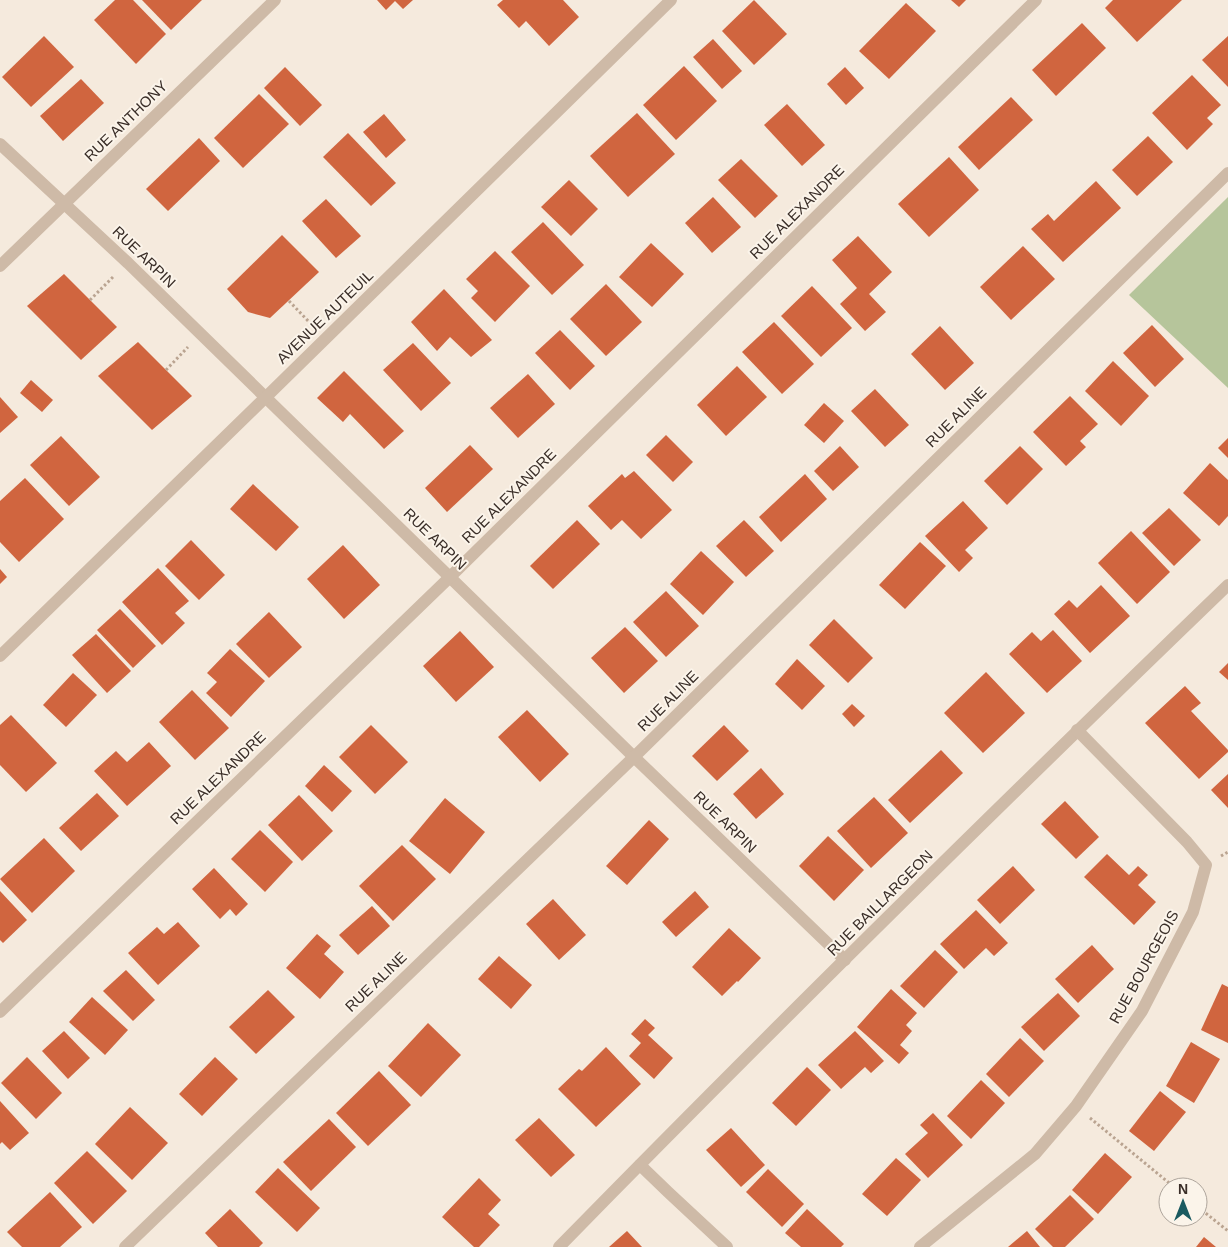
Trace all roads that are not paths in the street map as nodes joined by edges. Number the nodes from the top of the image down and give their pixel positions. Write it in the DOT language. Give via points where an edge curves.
graph roads {
  1 [pos="274,0"];
  2 [pos="671,0"];
  3 [pos="1036,0"];
  4 [pos="0,144"];
  5 [pos="1228,173"];
  6 [pos="64,204"];
  7 [pos="0,266"];
  8 [pos="266,397"];
  9 [pos="450,577"];
  10 [pos="1228,585"];
  11 [pos="0,656"];
  12 [pos="1077,730"];
  13 [pos="634,757"];
  14 [pos="845,960"];
  15 [pos="0,1012"];
  16 [pos="640,1165"];
  17 [pos="125,1247"];
  18 [pos="559,1247"];
  19 [pos="727,1247"];
  20 [pos="920,1247"];
  1 -- 6 [label="street, RUE ANTHONY"];
  2 -- 8 [label="street, AVENUE AUTEUIL"];
  3 -- 9 [label="street, RUE ALEXANDRE"];
  4 -- 6 [label="street, RUE ARPIN"];
  5 -- 13 [label="street, RUE ALINE"];
  6 -- 7 [label="street, RUE ANTHONY"];
  6 -- 8 [label="street, RUE ARPIN"];
  8 -- 9 [label="street, RUE ARPIN"];
  8 -- 11 [label="street, AVENUE AUTEUIL"];
  9 -- 13 [label="street, RUE ARPIN"];
  9 -- 15 [label="street, RUE ALEXANDRE"];
  10 -- 12 [label="street, RUE BAILLARGEON"];
  12 -- 14 [label="street, RUE BAILLARGEON"];
  12 -- 20 [label="street, RUE BOURGEOIS" via="1206,865 1193,912 1142,1011 1076,1106 1035,1154"];
  13 -- 14 [label="street, RUE ARPIN"];
  13 -- 17 [label="street, RUE ALINE"];
  14 -- 16 [label="street, RUE BAILLARGEON"];
  16 -- 18 [label="street, RUE BAILLARGEON"];
  16 -- 19 [label="street"];
}
